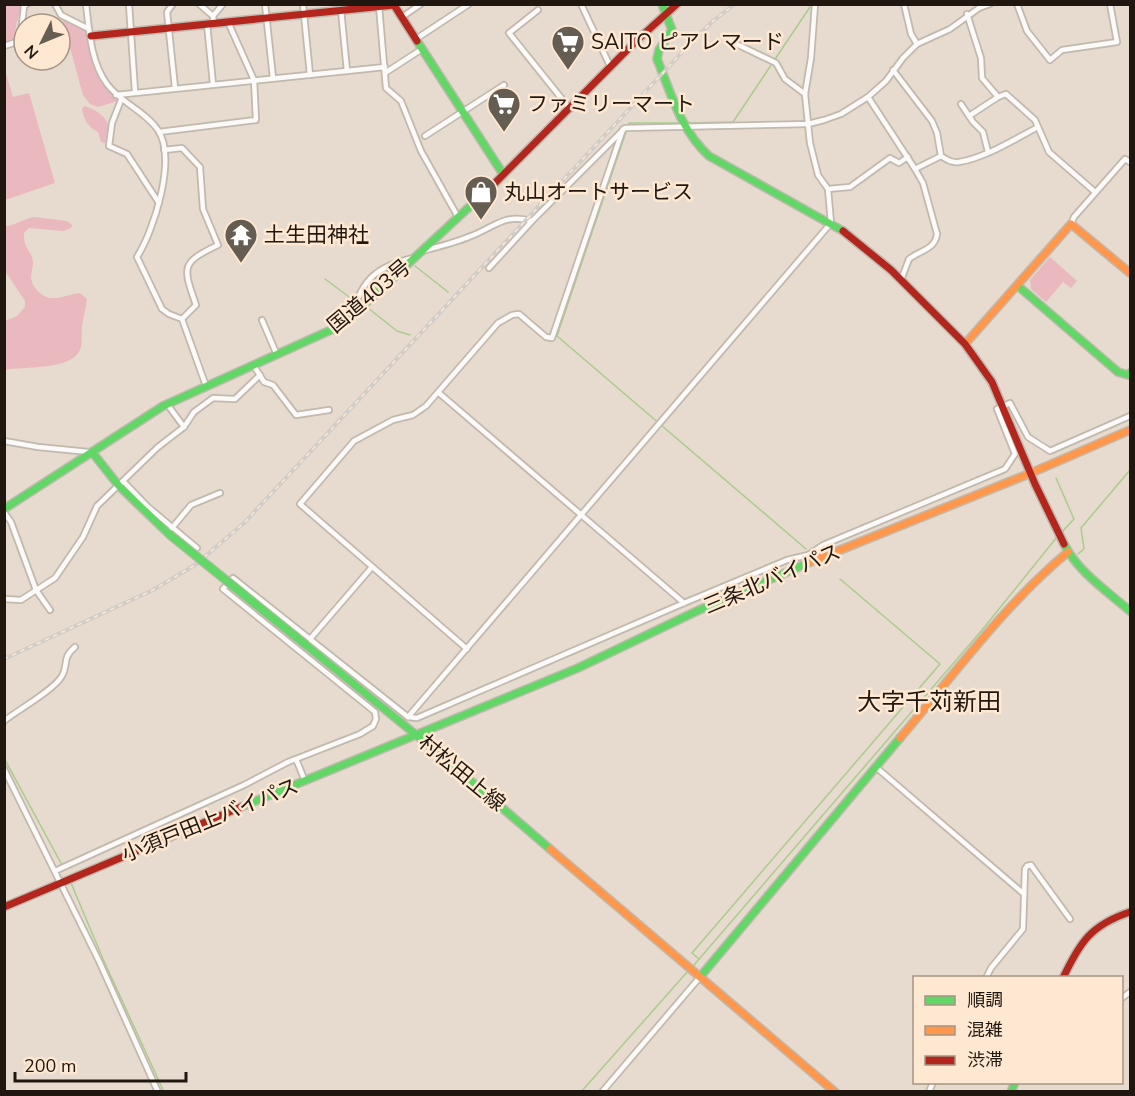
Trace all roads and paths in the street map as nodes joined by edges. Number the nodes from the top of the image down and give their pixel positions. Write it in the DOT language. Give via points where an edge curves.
graph roads {
  1 [pos="27,4"];
  2 [pos="55,4"];
  3 [pos="86,4"];
  4 [pos="129,4"];
  5 [pos="173,4"];
  6 [pos="199,4"];
  7 [pos="223,4"];
  8 [pos="265,4"];
  9 [pos="303,4"];
  10 [pos="421,4"];
  11 [pos="469,4"];
  12 [pos="581,4"];
  13 [pos="662,4"];
  14 [pos="677,4"];
  15 [pos="815,4"];
  16 [pos="904,4"];
  17 [pos="990,4"];
  18 [pos="1017,4"];
  19 [pos="1110,4"];
  20 [pos="395,5"];
  21 [pos="381,6"];
  22 [pos="978,6"];
  23 [pos="356,7"];
  24 [pos="341,10"];
  25 [pos="538,10"];
  26 [pos="666,13"];
  27 [pos="304,14"];
  28 [pos="967,14"];
  29 [pos="402,17"];
  30 [pos="266,18"];
  31 [pos="211,21"];
  32 [pos="228,22"];
  33 [pos="168,28"];
  34 [pos="90,32"];
  35 [pos="131,32"];
  36 [pos="416,39"];
  37 [pos="728,40"];
  38 [pos="917,44"];
  39 [pos="4,46"];
  40 [pos="422,48"];
  41 [pos="611,68"];
  42 [pos="385,70"];
  43 [pos="893,70"];
  44 [pos="347,71"];
  45 [pos="310,75"];
  46 [pos="273,78"];
  47 [pos="254,80"];
  48 [pos="213,84"];
  49 [pos="504,85"];
  50 [pos="175,88"];
  51 [pos="135,93"];
  52 [pos="805,94"];
  53 [pos="116,95"];
  54 [pos="868,97"];
  55 [pos="998,97"];
  56 [pos="121,100"];
  57 [pos="961,104"];
  58 [pos="570,108"];
  59 [pos="463,112"];
  60 [pos="969,116"];
  61 [pos="808,124"];
  62 [pos="685,127"];
  63 [pos="1038,127"];
  64 [pos="623,129"];
  65 [pos="159,132"];
  66 [pos="425,136"];
  67 [pos="164,150"];
  68 [pos="988,152"];
  69 [pos="941,156"];
  70 [pos="908,157"];
  71 [pos="1131,162"];
  72 [pos="915,169"];
  73 [pos="502,174"];
  74 [pos="828,189"];
  75 [pos="1095,192"];
  76 [pos="159,204"];
  77 [pos="458,217"];
  78 [pos="532,221"];
  79 [pos="831,223"];
  80 [pos="1071,224"];
  81 [pos="418,255"];
  82 [pos="489,268"];
  83 [pos="1131,273"];
  84 [pos="901,280"];
  85 [pos="1018,286"];
  86 [pos="352,315"];
  87 [pos="182,320"];
  88 [pos="262,320"];
  89 [pos="965,344"];
  90 [pos="277,355"];
  91 [pos="254,366"];
  92 [pos="1131,373"];
  93 [pos="260,375"];
  94 [pos="206,386"];
  95 [pos="439,393"];
  96 [pos="167,404"];
  97 [pos="1002,406"];
  98 [pos="329,410"];
  99 [pos="1131,416"];
  100 [pos="184,427"];
  101 [pos="1131,430"];
  102 [pos="4,441"];
  103 [pos="92,452"];
  104 [pos="1031,473"];
  105 [pos="121,484"];
  106 [pos="220,493"];
  107 [pos="4,510"];
  108 [pos="582,514"];
  109 [pos="170,531"];
  110 [pos="197,548"];
  111 [pos="1068,552"];
  112 [pos="372,567"];
  113 [pos="36,590"];
  114 [pos="4,599"];
  115 [pos="684,603"];
  116 [pos="50,610"];
  117 [pos="1131,611"];
  118 [pos="308,642"];
  119 [pos="75,647"];
  120 [pos="466,649"];
  121 [pos="408,717"];
  122 [pos="4,721"];
  123 [pos="417,736"];
  124 [pos="296,759"];
  125 [pos="877,768"];
  126 [pos="4,769"];
  127 [pos="305,781"];
  128 [pos="55,871"];
  129 [pos="61,883"];
  130 [pos="1024,894"];
  131 [pos="4,907"];
  132 [pos="1131,912"];
  133 [pos="1070,919"];
  134 [pos="696,974"];
  135 [pos="987,976"];
  136 [pos="1064,976"];
  137 [pos="158,1092"];
  138 [pos="602,1092"];
  139 [pos="835,1092"];
  1 -- 39 [label="street" via="22,12 20,41"];
  2 -- 34 [label="street" via="62,15"];
  3 -- 34 [label="street"];
  4 -- 35 [label="street"];
  5 -- 33 [label="street" via="167,12"];
  6 -- 31 [label="street"];
  7 -- 31 [label="street"];
  8 -- 30 [label="street"];
  9 -- 27 [label="street"];
  10 -- 29 [label="street"];
  11 -- 36 [label="street"];
  12 -- 41 [label="street"];
  13 -- 26 [label="main road"];
  14 -- 26 [label="main road, 国道403号"];
  15 -- 52 [label="street"];
  16 -- 38 [label="street"];
  17 -- 22 [label="street"];
  18 -- 19 [label="street" via="1028,31 1050,60 1062,50 1117,42"];
  20 -- 21 [label="main road"];
  20 -- 29 [label="main road"];
  21 -- 23 [label="main road"];
  21 -- 42 [label="street"];
  22 -- 28 [label="street"];
  23 -- 24 [label="main road"];
  24 -- 27 [label="main road"];
  24 -- 44 [label="street"];
  25 -- 58 [label="street" via="508,33"];
  26 -- 41 [label="main road, 国道403号"];
  26 -- 62 [label="main road" via="672,30 660,46 657,59"];
  27 -- 30 [label="main road"];
  27 -- 45 [label="street"];
  28 -- 38 [label="street" via="950,29"];
  28 -- 55 [label="street" via="981,58 982,78"];
  29 -- 36 [label="main road"];
  30 -- 32 [label="main road"];
  30 -- 46 [label="street"];
  31 -- 32 [label="main road"];
  31 -- 33 [label="main road"];
  31 -- 48 [label="street"];
  32 -- 47 [label="street"];
  33 -- 35 [label="main road"];
  33 -- 50 [label="street"];
  34 -- 35 [label="main road"];
  34 -- 53 [label="street" via="99,71"];
  35 -- 51 [label="street"];
  36 -- 40 [label="main road"];
  37 -- 52 [label="street" via="776,63 785,79"];
  38 -- 43 [label="street"];
  40 -- 42 [label="street"];
  40 -- 59 [label="main road"];
  41 -- 58 [label="main road, 国道403号"];
  42 -- 44 [label="street"];
  42 -- 77 [label="street" via="386,88 401,101 421,151"];
  43 -- 54 [label="street"];
  43 -- 69 [label="street" via="932,121"];
  44 -- 45 [label="street"];
  45 -- 46 [label="street"];
  46 -- 47 [label="street"];
  47 -- 48 [label="street"];
  47 -- 65 [label="street" via="256,120"];
  48 -- 50 [label="street"];
  49 -- 59 [label="street"];
  50 -- 51 [label="street"];
  51 -- 53 [label="street"];
  52 -- 61 [label="street"];
  53 -- 56 [label="street"];
  54 -- 61 [label="street" via="841,114"];
  54 -- 70 [label="street"];
  55 -- 60 [label="street"];
  55 -- 63 [label="street" via="1006,94 1014,99"];
  56 -- 65 [label="street"];
  56 -- 76 [label="street" via="109,146 127,154"];
  57 -- 60 [label="street"];
  58 -- 73 [label="main road, 国道403号"];
  59 -- 66 [label="street"];
  59 -- 73 [label="main road"];
  60 -- 68 [label="street" via="983,132"];
  61 -- 62 [label="street"];
  61 -- 74 [label="street" via="818,175"];
  62 -- 64 [label="street"];
  62 -- 79 [label="main road" via="709,156"];
  63 -- 68 [label="street"];
  63 -- 75 [label="street" via="1047,150"];
  64 -- 78 [label="street"];
  64 -- 95 [label="street" via="552,338 519,314 512,315 498,323"];
  65 -- 67 [label="street"];
  67 -- 76 [label="street" via="164,185"];
  67 -- 87 [label="street" via="182,148 200,167 203,209 218,246 190,262 187,278 196,305"];
  68 -- 69 [label="street" via="958,162"];
  69 -- 72 [label="street"];
  70 -- 72 [label="street"];
  70 -- 74 [label="street" via="900,162 890,158 850,187"];
  71 -- 75 [label="street" via="1125,159"];
  72 -- 84 [label="street" via="938,234 933,246 909,259"];
  73 -- 77 [label="main road, 国道403号"];
  74 -- 79 [label="street"];
  75 -- 80 [label="street"];
  76 -- 87 [label="street" via="137,257 162,309"];
  77 -- 81 [label="main road, 国道403号"];
  78 -- 81 [label="street" via="501,220 474,236"];
  78 -- 82 [label="street"];
  79 -- 84 [label="main road"];
  79 -- 108 [label="street"];
  80 -- 83 [label="main road"];
  80 -- 85 [label="main road"];
  81 -- 86 [label="main road, 国道403号"];
  81 -- 86 [label="street" via="373,274 358,296"];
  84 -- 89 [label="main road"];
  85 -- 89 [label="main road"];
  85 -- 92 [label="main road" via="1118,372"];
  86 -- 90 [label="main road, 国道403号" via="334,330"];
  87 -- 94 [label="street"];
  88 -- 90 [label="street"];
  89 -- 97 [label="main road" via="992,382"];
  90 -- 91 [label="main road, 国道403号"];
  91 -- 93 [label="street"];
  91 -- 94 [label="main road, 国道403号"];
  93 -- 98 [label="street" via="297,415"];
  93 -- 100 [label="street" via="235,399 213,398 194,412"];
  94 -- 96 [label="main road, 国道403号"];
  95 -- 108 [label="street"];
  95 -- 112 [label="street" via="413,415 393,420 354,441 300,504"];
  96 -- 100 [label="street"];
  96 -- 103 [label="main road, 国道403号"];
  97 -- 99 [label="street" via="1010,403 1028,437 1050,451"];
  97 -- 104 [label="main road"];
  97 -- 115 [label="street" via="997,409 1015,454 1005,469 823,545 808,555"];
  100 -- 105 [label="street"];
  101 -- 104 [label="main road, 三条北バイパス"];
  102 -- 103 [label="street"];
  103 -- 105 [label="main road, 村松田上線"];
  103 -- 107 [label="main road, 国道403号"];
  104 -- 111 [label="main road"];
  104 -- 123 [label="main road, 三条北バイパス" via="835,551 697,611 578,669"];
  105 -- 109 [label="main road, 村松田上線"];
  105 -- 113 [label="street" via="97,506 83,537 55,578"];
  106 -- 109 [label="street" via="191,506"];
  107 -- 113 [label="street"];
  108 -- 115 [label="street"];
  108 -- 120 [label="street"];
  109 -- 110 [label="street"];
  109 -- 118 [label="main road, 村松田上線, bridge"];
  111 -- 117 [label="main road" via="1088,575"];
  111 -- 125 [label="main road" via="1019,597"];
  112 -- 118 [label="street"];
  112 -- 120 [label="street"];
  113 -- 114 [label="street" via="21,600"];
  113 -- 116 [label="street"];
  115 -- 121 [label="street" via="417,718"];
  118 -- 121 [label="street"];
  118 -- 123 [label="main road, 村松田上線"];
  118 -- 124 [label="street" via="233,578 223,589 375,712 373,726 360,734"];
  119 -- 122 [label="street" via="68,653 62,676"];
  120 -- 121 [label="street"];
  123 -- 127 [label="main road, 小須戸田上バイパス"];
  123 -- 134 [label="main road, 村松田上線"];
  124 -- 127 [label="street"];
  124 -- 128 [label="street"];
  125 -- 130 [label="street"];
  125 -- 134 [label="main road"];
  126 -- 128 [label="street"];
  127 -- 129 [label="main road, 小須戸田上バイパス"];
  128 -- 129 [label="street"];
  129 -- 131 [label="main road, 小須戸田上バイパス"];
  129 -- 137 [label="street"];
  130 -- 133 [label="street" via="1025,869 1030,865"];
  130 -- 135 [label="street" via="1023,929"];
  132 -- 136 [label="main road" via="1088,933"];
  134 -- 138 [label="street"];
  134 -- 139 [label="main road, 村松田上線"];
}
